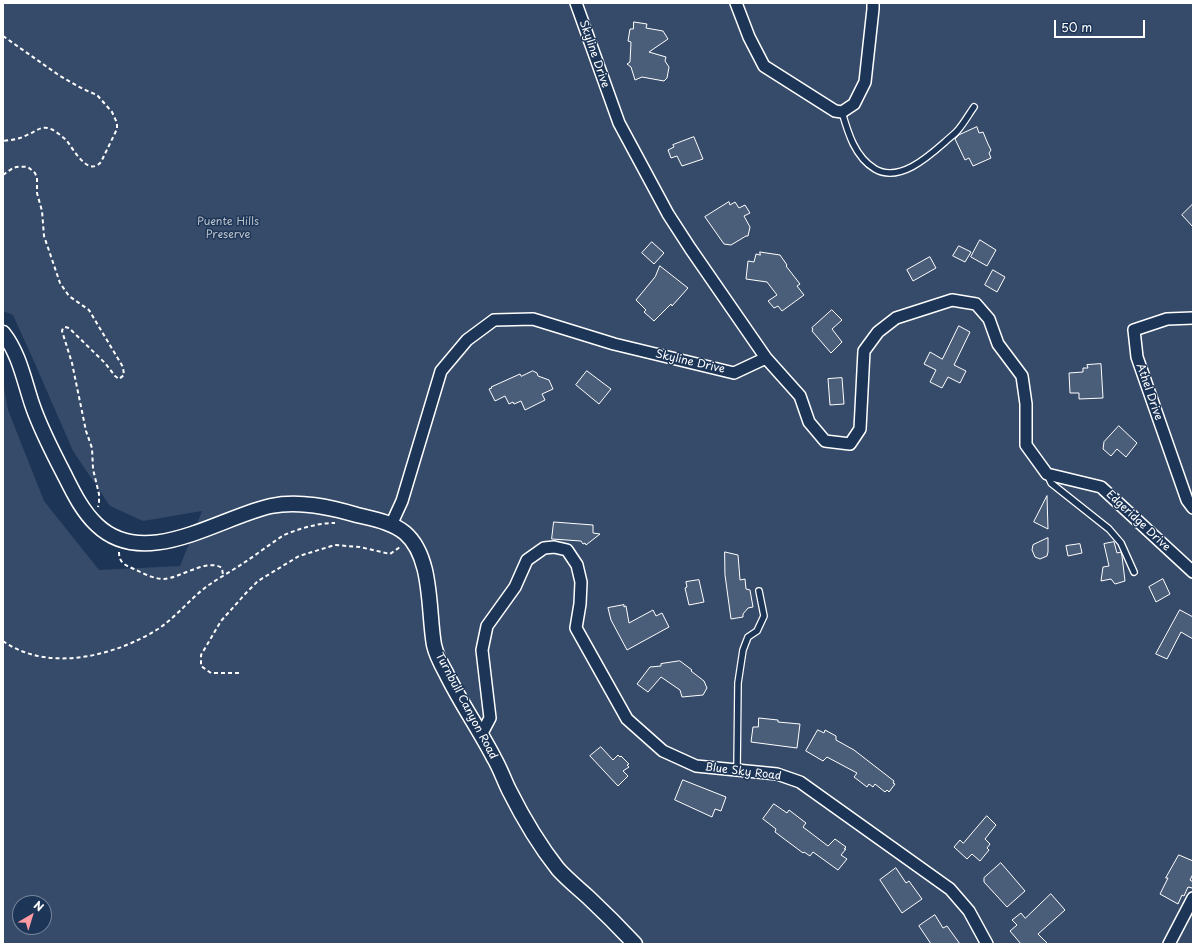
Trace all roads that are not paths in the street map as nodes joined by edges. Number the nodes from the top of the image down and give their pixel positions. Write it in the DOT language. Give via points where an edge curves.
graph roads {
  1 [pos="576,3"];
  2 [pos="736,3"];
  3 [pos="873,3"];
  4 [pos="974,107"];
  5 [pos="842,112"];
  6 [pos="1193,318"];
  7 [pos="3,333"];
  8 [pos="766,358"];
  9 [pos="1046,474"];
  10 [pos="1193,508"];
  11 [pos="391,525"];
  12 [pos="1134,572"];
  13 [pos="1193,572"];
  14 [pos="759,591"];
  15 [pos="481,735"];
  16 [pos="737,770"];
  17 [pos="1193,898"];
  18 [pos="635,944"];
  19 [pos="987,944"];
  20 [pos="1169,944"];
  1 -- 8 [label="street, Skyline Drive" via="618,123 668,214"];
  2 -- 5 [label="street" via="764,66 836,111"];
  3 -- 5 [label="street" via="865,82 854,104"];
  4 -- 5 [label="lane" via="958,131 930,156 904,171 890,173 876,170 864,160 849,136"];
  6 -- 10 [label="street, Athel Drive" via="1167,319 1134,330 1137,357 1187,500"];
  7 -- 11 [label="street, Turnbull Canyon Road" via="13,348 36,416 76,498 101,530 117,538 147,543 181,537 259,509 281,504 302,504 347,512"];
  8 -- 9 [label="street" via="800,396 809,422 825,441 850,444 860,429 864,351 878,332 896,318 952,300 976,304 989,320 998,344 1022,376 1026,404 1026,445"];
  8 -- 11 [label="street, Skyline Drive" via="734,372 614,344 533,319 494,320 467,340 440,371 402,501"];
  9 -- 12 [label="lane" via="1051,483 1109,529 1121,544"];
  9 -- 13 [label="street, Edgeridge Drive" via="1102,487"];
  11 -- 15 [label="street, Turnbull Canyon Road" via="403,531 420,554 426,576 434,648 446,675"];
  14 -- 16 [label="lane" via="764,616 757,631 748,637 743,650 738,683"];
  15 -- 16 [label="street, Blue Sky Road" via="490,718 482,650 487,626 514,587 527,560 544,548 554,547 566,550 577,565 581,582 576,628 627,719 663,751 696,766"];
  15 -- 18 [label="street, Turnbull Canyon Road" via="540,845 560,871"];
  16 -- 19 [label="street, Blue Sky Road" via="777,774 800,782 950,889 969,912"];
  17 -- 20 [label="street"];
}
